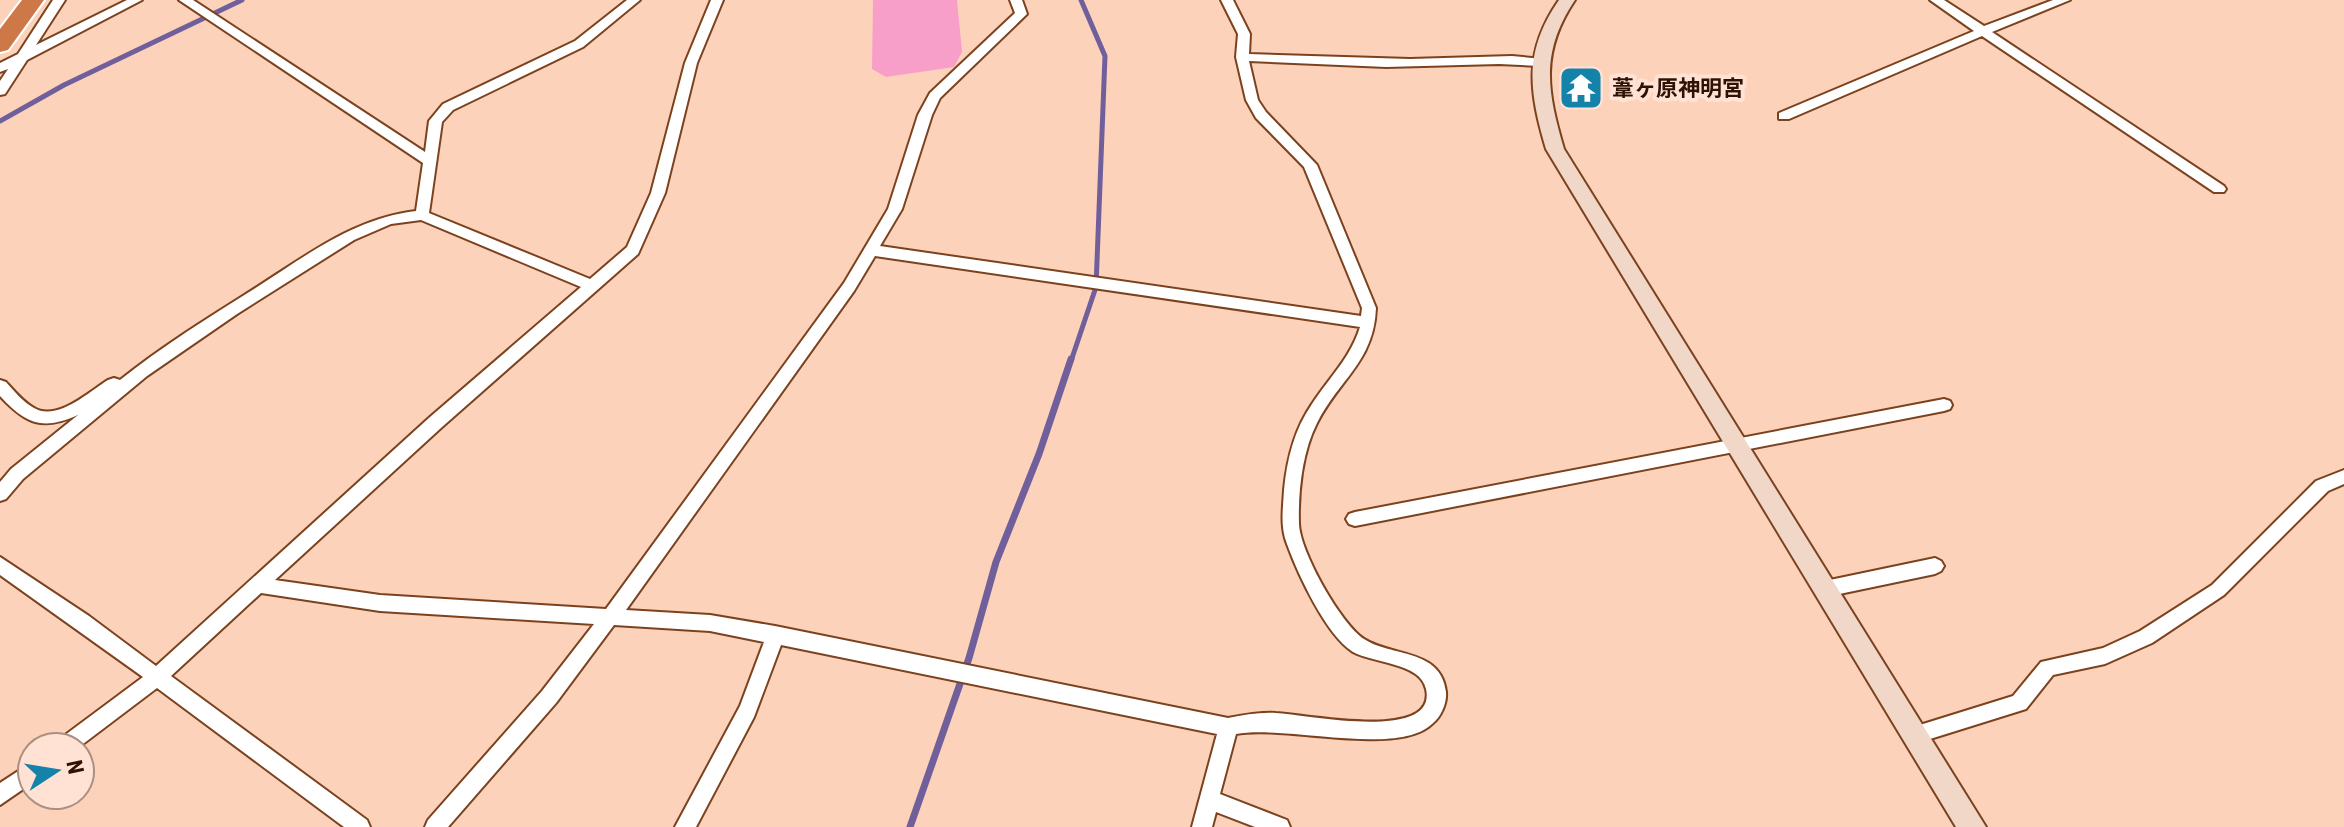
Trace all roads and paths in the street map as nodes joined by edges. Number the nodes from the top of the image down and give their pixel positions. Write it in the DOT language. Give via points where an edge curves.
graph roads {
  1 [pos="16,0"];
  2 [pos="33,0"];
  3 [pos="59,0"];
  4 [pos="136,0"];
  5 [pos="185,0"];
  6 [pos="634,0"];
  7 [pos="717,0"];
  8 [pos="1016,0"];
  9 [pos="1227,0"];
  10 [pos="1567,0"];
  11 [pos="1936,0"];
  12 [pos="2064,0"];
  13 [pos="0,22"];
  14 [pos="1983,31"];
  15 [pos="0,45"];
  16 [pos="1242,57"];
  17 [pos="23,58"];
  18 [pos="1539,62"];
  19 [pos="0,68"];
  20 [pos="0,91"];
  21 [pos="1784,116"];
  22 [pos="429,161"];
  23 [pos="2219,189"];
  24 [pos="422,215"];
  25 [pos="872,250"];
  26 [pos="592,286"];
  27 [pos="1370,323"];
  28 [pos="141,372"];
  29 [pos="0,386"];
  30 [pos="1944,405"];
  31 [pos="1736,445"];
  32 [pos="2344,477"];
  33 [pos="0,494"];
  34 [pos="1355,519"];
  35 [pos="0,565"];
  36 [pos="1935,566"];
  37 [pos="258,585"];
  38 [pos="1825,589"];
  39 [pos="610,617"];
  40 [pos="775,634"];
  41 [pos="157,677"];
  42 [pos="1228,727"];
  43 [pos="85,731"];
  44 [pos="1914,735"];
  45 [pos="1210,800"];
  46 [pos="360,827"];
  47 [pos="435,827"];
  48 [pos="685,827"];
  49 [pos="1202,827"];
  50 [pos="1280,827"];
  51 [pos="1972,827"];
  1 -- 13 [label="highway"];
  2 -- 15 [label="highway"];
  3 -- 17 [label="street"];
  4 -- 17 [label="street"];
  5 -- 22 [label="street"];
  6 -- 22 [label="street" via="579,44 448,107 436,121"];
  7 -- 26 [label="street" via="691,63 645,228 633,250"];
  8 -- 25 [label="street" via="1021,14 935,96 895,209"];
  9 -- 16 [label="street" via="1244,34"];
  10 -- 18 [label="street" via="1550,22"];
  11 -- 14 [label="street"];
  12 -- 14 [label="street"];
  14 -- 21 [label="street"];
  14 -- 23 [label="street"];
  16 -- 18 [label="street"];
  16 -- 27 [label="street" via="1261,115 1310,165 1369,308"];
  17 -- 19 [label="street"];
  17 -- 20 [label="street"];
  18 -- 31 [label="street" via="1541,104 1555,149"];
  22 -- 24 [label="street"];
  24 -- 26 [label="street"];
  24 -- 28 [label="street" via="389,219 349,236"];
  25 -- 27 [label="street"];
  25 -- 39 [label="street"];
  26 -- 37 [label="street"];
  27 -- 42 [label="street" via="1364,341 1308,423 1294,468 1291,530 1326,607 1356,644 1414,664 1429,676 1437,694 1434,708 1412,727 1381,731 1281,721"];
  28 -- 29 [label="street" via="61,416 44,419 29,414"];
  28 -- 33 [label="street" via="17,474"];
  30 -- 31 [label="street"];
  31 -- 34 [label="street"];
  31 -- 38 [label="street"];
  32 -- 44 [label="street" via="2322,486 2218,590 2146,637 2105,656 2048,668 2019,703"];
  35 -- 41 [label="street"];
  36 -- 38 [label="street"];
  37 -- 39 [label="street" via="380,603"];
  37 -- 41 [label="street"];
  38 -- 44 [label="street"];
  39 -- 40 [label="street" via="710,623"];
  39 -- 47 [label="street" via="549,697"];
  40 -- 42 [label="street"];
  40 -- 48 [label="street" via="743,724"];
  41 -- 43 [label="street"];
  41 -- 46 [label="street"];
  42 -- 45 [label="street"];
  44 -- 51 [label="street"];
  45 -- 49 [label="street"];
  45 -- 50 [label="street"];
}
